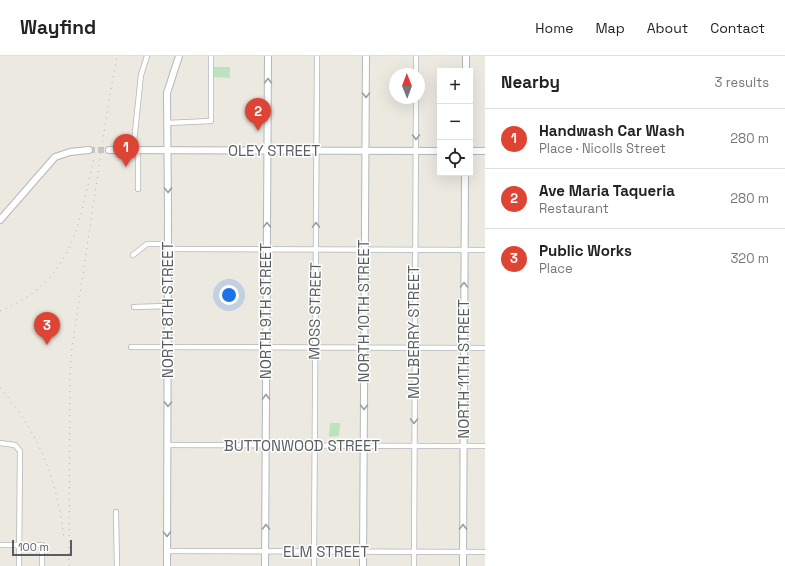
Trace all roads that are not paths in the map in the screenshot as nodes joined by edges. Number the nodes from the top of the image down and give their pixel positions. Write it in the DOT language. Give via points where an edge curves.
graph roads {
  1 [pos="147,56"];
  2 [pos="179,56"];
  3 [pos="211,56"];
  4 [pos="268,56"];
  5 [pos="317,56"];
  6 [pos="366,56"];
  7 [pos="416,56"];
  8 [pos="466,56"];
  9 [pos="416,68"];
  10 [pos="466,68"];
  11 [pos="416,104"];
  12 [pos="167,123"];
  13 [pos="89,150"];
  14 [pos="109,150"];
  15 [pos="136,150"];
  16 [pos="268,150"];
  17 [pos="167,151"];
  18 [pos="317,151"];
  19 [pos="366,151"];
  20 [pos="416,151"];
  21 [pos="437,151"];
  22 [pos="473,151"];
  23 [pos="485,151"];
  24 [pos="465,176"];
  25 [pos="138,189"];
  26 [pos="0,220"];
  27 [pos="168,246"];
  28 [pos="267,249"];
  29 [pos="316,249"];
  30 [pos="365,250"];
  31 [pos="415,250"];
  32 [pos="465,250"];
  33 [pos="485,250"];
  34 [pos="133,255"];
  35 [pos="168,306"];
  36 [pos="134,307"];
  37 [pos="131,347"];
  38 [pos="168,347"];
  39 [pos="266,348"];
  40 [pos="314,348"];
  41 [pos="364,348"];
  42 [pos="414,348"];
  43 [pos="464,348"];
  44 [pos="485,348"];
  45 [pos="0,443"];
  46 [pos="167,444"];
  47 [pos="266,446"];
  48 [pos="314,446"];
  49 [pos="364,446"];
  50 [pos="414,446"];
  51 [pos="464,446"];
  52 [pos="485,446"];
  53 [pos="116,512"];
  54 [pos="0,545"];
  55 [pos="19,545"];
  56 [pos="167,551"];
  57 [pos="265,552"];
  58 [pos="314,552"];
  59 [pos="363,552"];
  60 [pos="414,552"];
  61 [pos="463,552"];
  62 [pos="485,552"];
  63 [pos="19,566"];
  64 [pos="42,566"];
  65 [pos="117,566"];
  66 [pos="167,566"];
  67 [pos="265,566"];
  68 [pos="314,566"];
  69 [pos="363,566"];
  70 [pos="414,566"];
  71 [pos="463,566"];
  1 -- 15 [label="street" via="141,75 134,142"];
  2 -- 12 [label="street, NORTH 8TH STREET" via="167,93"];
  3 -- 12 [label="street" via="211,122"];
  16 -- 4 [label="street, NORTH 9TH STREET, one-way"];
  5 -- 18 [label="street, MOSS STREET"];
  6 -- 19 [label="street, NORTH 10TH STREET, one-way"];
  7 -- 9 [label="street"];
  8 -- 10 [label="street"];
  11 -- 20 [label="street, MULBERRY STREET, one-way"];
  12 -- 17 [label="street, NORTH 8TH STREET"];
  13 -- 26 [label="street" via="55,157"];
  14 -- 15 [label="street, OLEY STREET"];
  15 -- 17 [label="street, OLEY STREET"];
  15 -- 25 [label="street"];
  16 -- 17 [label="street, OLEY STREET"];
  16 -- 18 [label="street, OLEY STREET"];
  28 -- 16 [label="street, NORTH 9TH STREET, one-way"];
  17 -- 27 [label="street, NORTH 8TH STREET, one-way"];
  18 -- 19 [label="street, OLEY STREET"];
  29 -- 18 [label="street, MOSS STREET, one-way"];
  19 -- 20 [label="street, OLEY STREET"];
  19 -- 30 [label="street, NORTH 10TH STREET"];
  20 -- 21 [label="street, OLEY STREET"];
  20 -- 31 [label="street, MULBERRY STREET"];
  22 -- 23 [label="street"];
  24 -- 32 [label="street, NORTH 11TH STREET"];
  27 -- 28 [label="street"];
  27 -- 34 [label="street" via="147,244"];
  27 -- 35 [label="street, NORTH 8TH STREET"];
  28 -- 29 [label="street"];
  28 -- 39 [label="street, NORTH 9TH STREET"];
  29 -- 30 [label="street"];
  29 -- 40 [label="street, MOSS STREET"];
  30 -- 31 [label="street"];
  30 -- 41 [label="street, NORTH 10TH STREET"];
  31 -- 32 [label="street"];
  31 -- 42 [label="street, MULBERRY STREET"];
  32 -- 33 [label="street"];
  43 -- 32 [label="street, NORTH 11TH STREET, one-way"];
  35 -- 36 [label="street"];
  35 -- 38 [label="street, NORTH 8TH STREET"];
  37 -- 38 [label="street"];
  38 -- 39 [label="street"];
  38 -- 46 [label="street, NORTH 8TH STREET, one-way"];
  39 -- 40 [label="street"];
  47 -- 39 [label="street, NORTH 9TH STREET, one-way"];
  40 -- 41 [label="street"];
  40 -- 48 [label="street, MOSS STREET"];
  41 -- 42 [label="street"];
  41 -- 49 [label="street, NORTH 10TH STREET, one-way"];
  42 -- 43 [label="street"];
  42 -- 50 [label="street, MULBERRY STREET, one-way"];
  43 -- 44 [label="street"];
  43 -- 51 [label="street, NORTH 11TH STREET"];
  45 -- 55 [label="street" via="16,445 20,451"];
  46 -- 47 [label="street, BUTTONWOOD STREET"];
  46 -- 56 [label="street, NORTH 8TH STREET, one-way"];
  47 -- 48 [label="street, BUTTONWOOD STREET"];
  57 -- 47 [label="street, NORTH 9TH STREET, one-way"];
  48 -- 49 [label="street, BUTTONWOOD STREET"];
  48 -- 58 [label="street, MOSS STREET"];
  49 -- 50 [label="street, BUTTONWOOD STREET"];
  49 -- 59 [label="street, NORTH 10TH STREET"];
  50 -- 51 [label="street, BUTTONWOOD STREET"];
  50 -- 60 [label="street, MULBERRY STREET"];
  51 -- 52 [label="street, BUTTONWOOD STREET"];
  61 -- 51 [label="street, NORTH 11TH STREET, one-way"];
  53 -- 65 [label="street"];
  54 -- 55 [label="street"];
  55 -- 63 [label="street"];
  55 -- 64 [label="street" via="42,545"];
  56 -- 57 [label="street, ELM STREET"];
  56 -- 66 [label="street, NORTH 8TH STREET"];
  57 -- 58 [label="street, ELM STREET"];
  57 -- 67 [label="street, NORTH 9TH STREET"];
  58 -- 59 [label="street, ELM STREET"];
  58 -- 68 [label="street, MOSS STREET"];
  59 -- 60 [label="street, ELM STREET"];
  59 -- 69 [label="street, NORTH 10TH STREET"];
  60 -- 61 [label="street, ELM STREET"];
  60 -- 70 [label="street, MULBERRY STREET"];
  61 -- 62 [label="street, ELM STREET"];
  61 -- 71 [label="street, NORTH 11TH STREET"];
}
